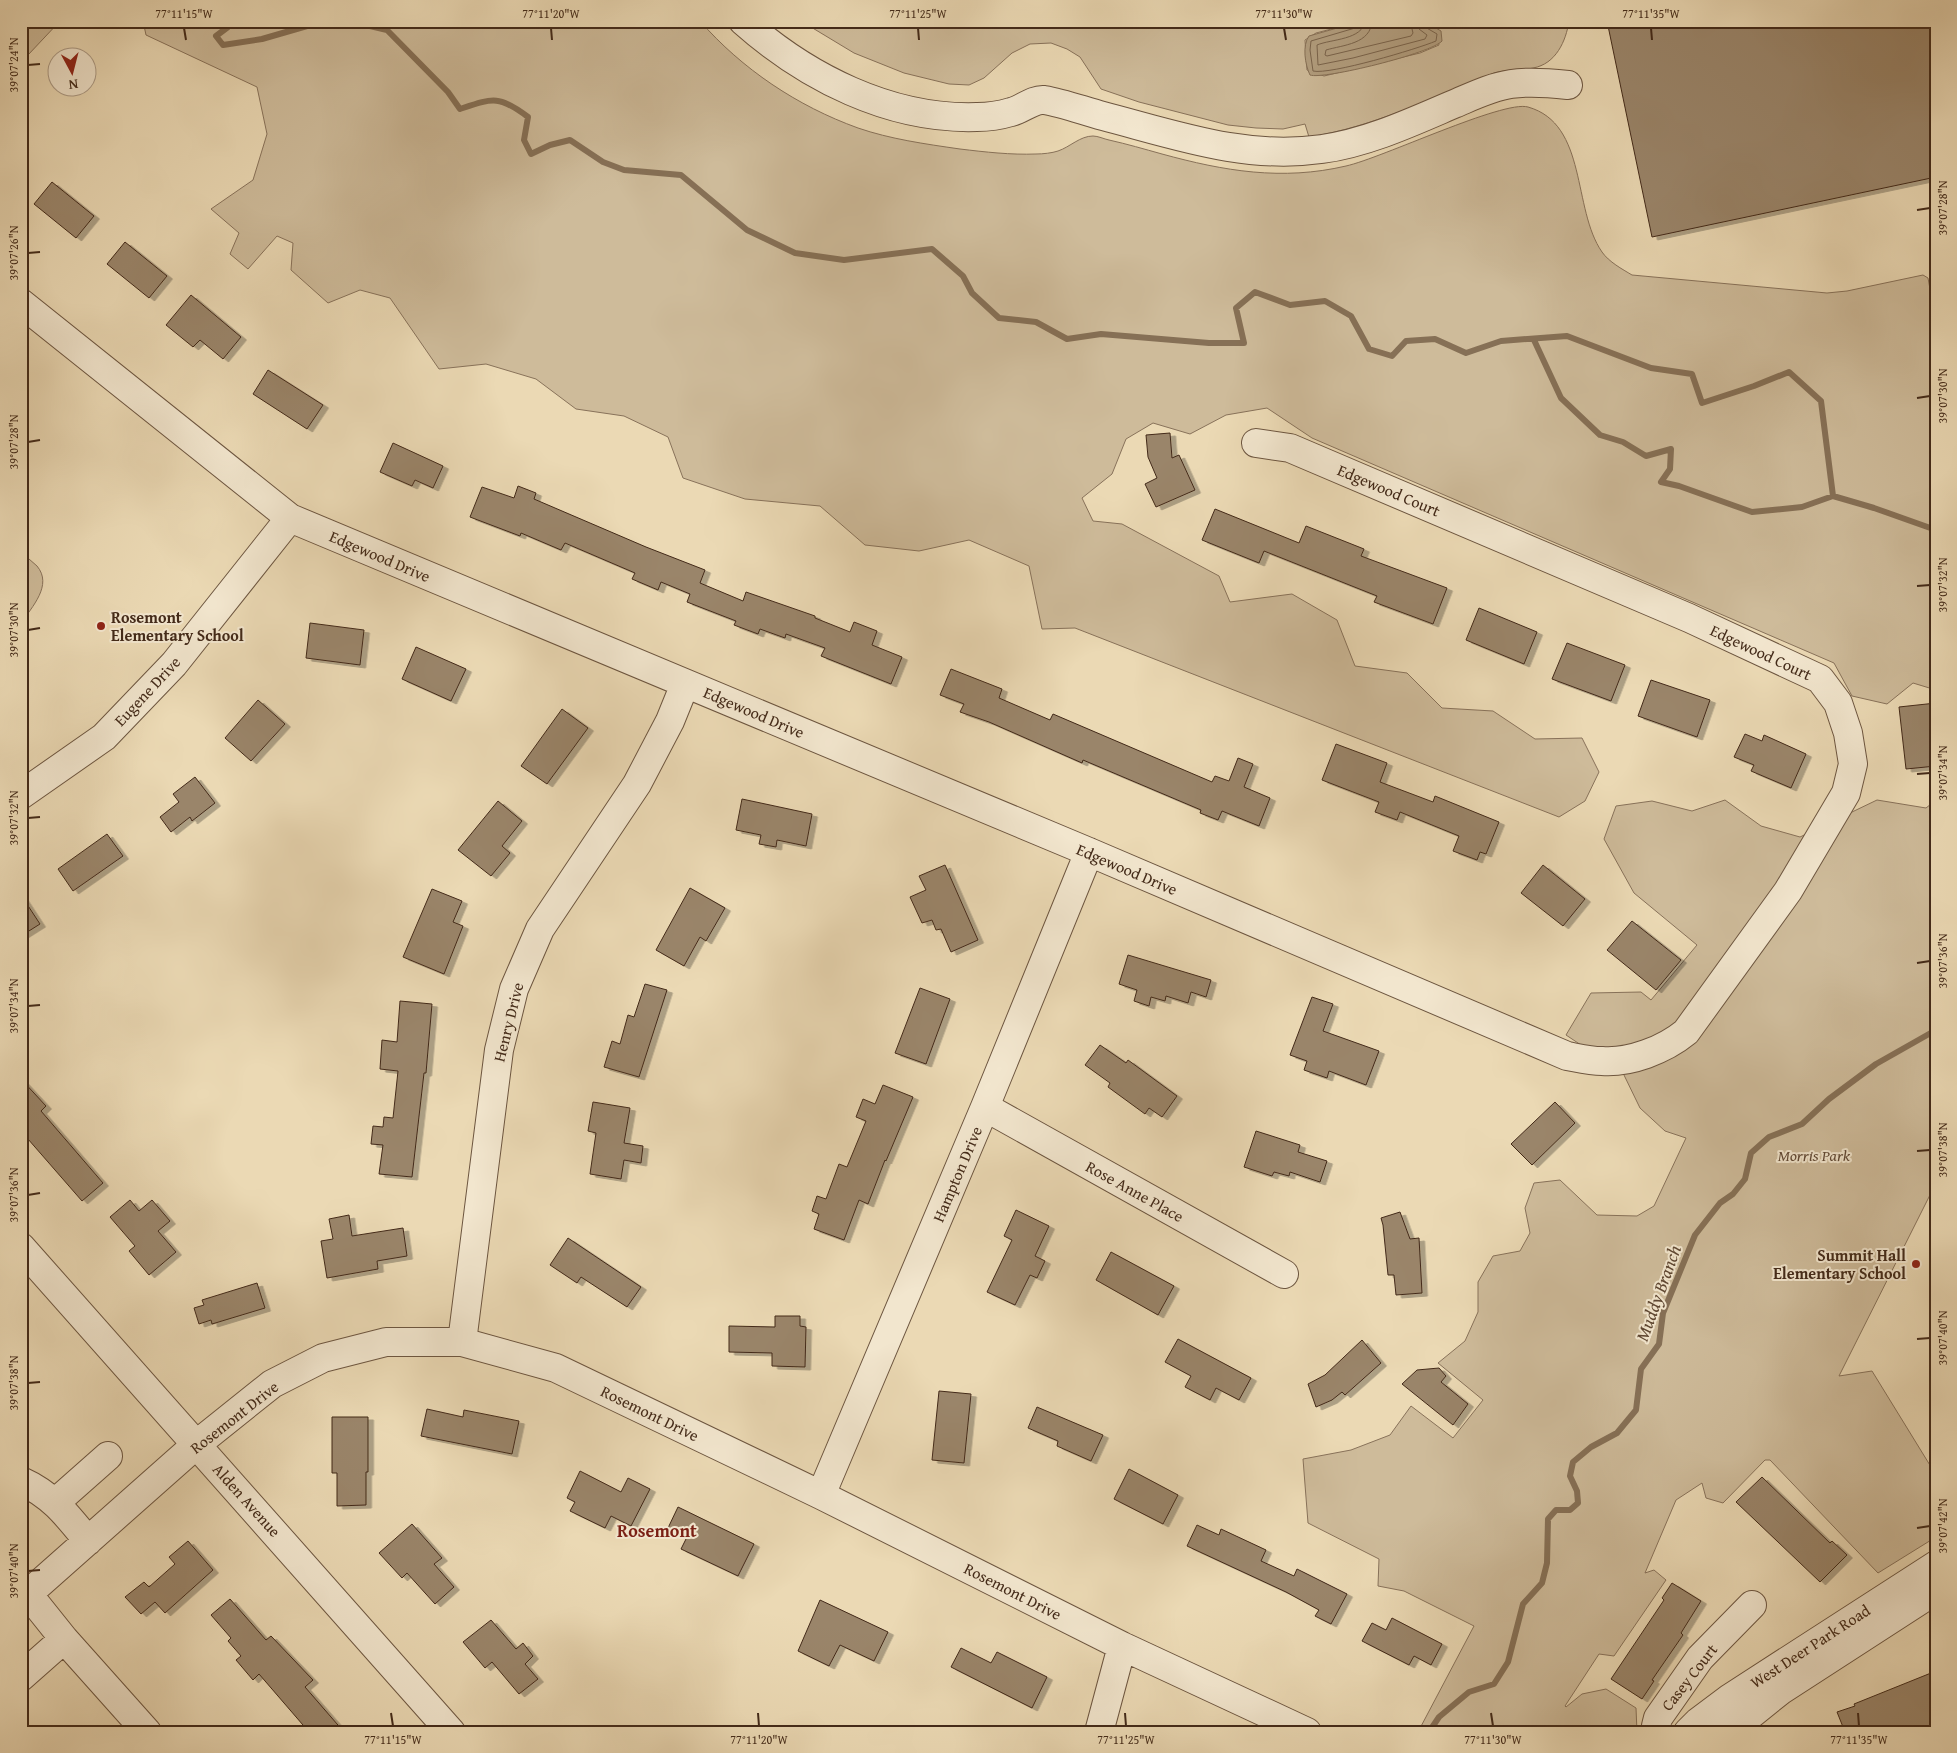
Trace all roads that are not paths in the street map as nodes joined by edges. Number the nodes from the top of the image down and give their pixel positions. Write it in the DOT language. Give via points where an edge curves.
graph roads {
  1 [pos="743,21"];
  2 [pos="1568,85"];
  3 [pos="21,303"];
  4 [pos="1256,443"];
  5 [pos="290,518"];
  6 [pos="685,684"];
  7 [pos="21,795"];
  8 [pos="1089,852"];
  9 [pos="1534,1043"];
  10 [pos="985,1107"];
  11 [pos="21,1247"];
  12 [pos="1284,1274"];
  13 [pos="462,1342"];
  14 [pos="197,1444"];
  15 [pos="108,1456"];
  16 [pos="21,1481"];
  17 [pos="822,1495"];
  18 [pos="56,1502"];
  19 [pos="88,1541"];
  20 [pos="1936,1565"];
  21 [pos="1936,1590"];
  22 [pos="24,1597"];
  23 [pos="1752,1605"];
  24 [pos="64,1639"];
  25 [pos="1122,1646"];
  26 [pos="21,1677"];
  27 [pos="147,1732"];
  28 [pos="451,1732"];
  29 [pos="1099,1732"];
  30 [pos="1307,1732"];
  31 [pos="1658,1732"];
  32 [pos="1688,1732"];
  33 [pos="1728,1732"];
  1 -- 2 [label="street" via="769,44 816,75 898,108 977,117 1011,113 1041,100 1215,146 1256,152 1324,149 1354,142 1491,89 1512,84"];
  3 -- 5 [label="street, Edgewood Drive"];
  4 -- 9 [label="street, Edgewood Court" via="1290,448 1688,618 1820,679 1838,703 1848,733 1853,764 1846,793 1788,891 1686,1032 1651,1052 1604,1062 1566,1056"];
  5 -- 6 [label="street, Edgewood Drive"];
  5 -- 7 [label="street, Eugene Drive" via="174,664 104,737"];
  6 -- 8 [label="street, Edgewood Drive"];
  6 -- 13 [label="street, Henry Drive" via="670,722 638,784 540,929 514,989 499,1050"];
  8 -- 9 [label="street, Edgewood Drive"];
  8 -- 10 [label="street, Hampton Drive"];
  10 -- 12 [label="street, Rose Anne Place"];
  10 -- 17 [label="street, Hampton Drive"];
  11 -- 14 [label="street, Alden Avenue"];
  13 -- 14 [label="street, Rosemont Drive" via="386,1342 323,1358 272,1384"];
  13 -- 17 [label="street, Rosemont Drive" via="556,1368"];
  14 -- 19 [label="street, Rosemont Drive"];
  14 -- 28 [label="street, Alden Avenue"];
  15 -- 18 [label="street"];
  16 -- 18 [label="street"];
  17 -- 25 [label="street, Rosemont Drive"];
  18 -- 19 [label="street"];
  19 -- 22 [label="street, Rosemont Drive"];
  20 -- 32 [label="street, West Deer Park Road" via="1730,1698"];
  21 -- 33 [label="street, West Deer Park Road" via="1780,1691"];
  22 -- 24 [label="street"];
  23 -- 31 [label="street, Casey Court" via="1700,1658 1658,1718"];
  24 -- 26 [label="street"];
  24 -- 27 [label="street"];
  25 -- 29 [label="street"];
  25 -- 30 [label="street, Rosemont Drive"];
}
